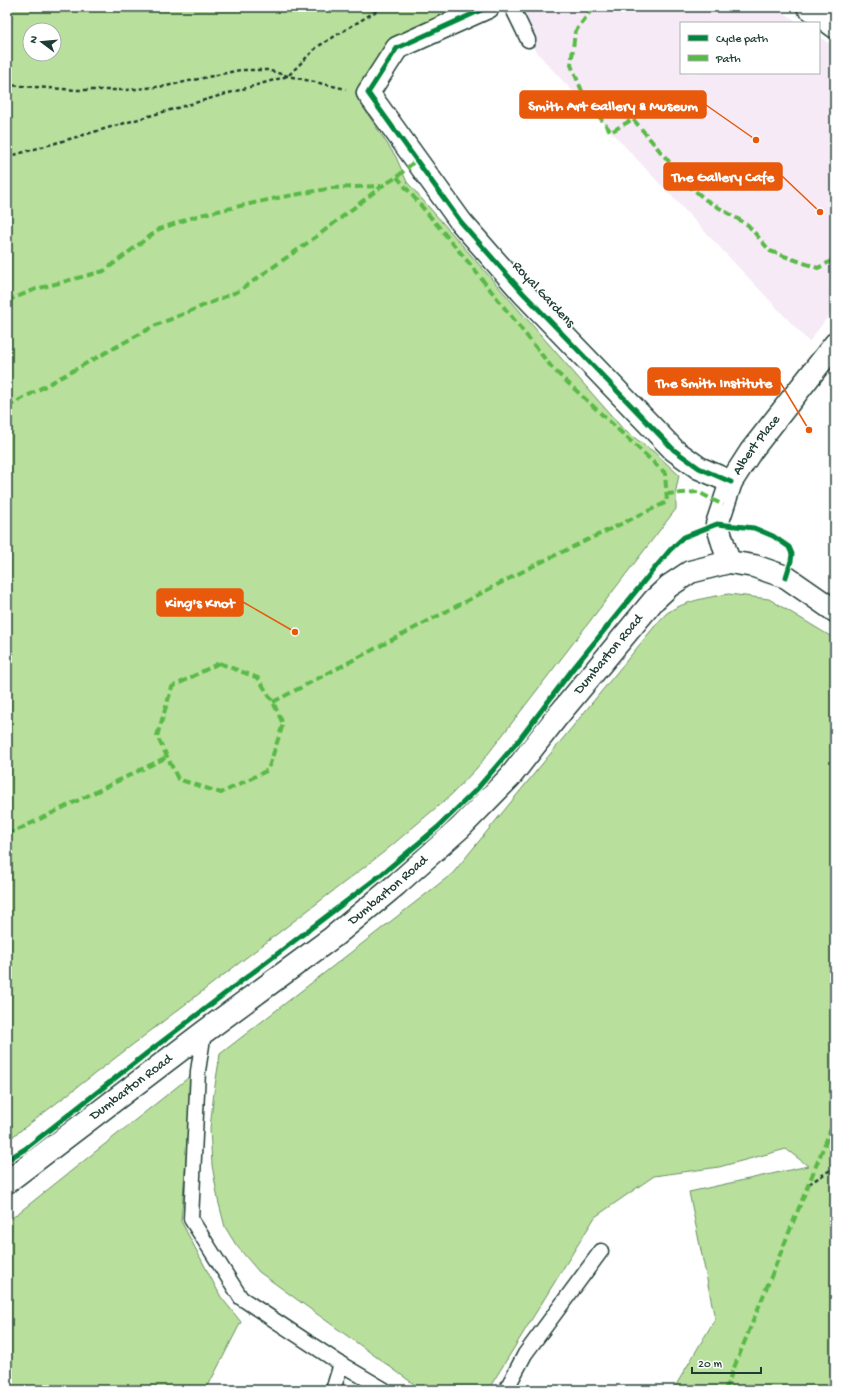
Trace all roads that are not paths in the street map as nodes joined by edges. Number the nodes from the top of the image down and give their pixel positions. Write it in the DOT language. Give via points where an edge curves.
graph roads {
  1 [pos="488,7"];
  2 [pos="512,7"];
  3 [pos="808,7"];
  4 [pos="835,27"];
  5 [pos="528,40"];
  6 [pos="835,344"];
  7 [pos="731,482"];
  8 [pos="728,562"];
  9 [pos="835,611"];
  10 [pos="204,1032"];
  11 [pos="7,1182"];
  12 [pos="602,1251"];
  13 [pos="341,1364"];
  14 [pos="333,1390"];
  15 [pos="385,1390"];
  16 [pos="506,1390"];
  1 -- 7 [label="main road, Royal Gardens" via="397,48 368,94 461,222 523,293 674,450 699,468"];
  2 -- 5 [label="lane"];
  3 -- 4 [label="main road"];
  6 -- 7 [label="main road, Albert Place" via="751,451"];
  7 -- 8 [label="main road, Albert Place" via="717,524"];
  8 -- 9 [label="main road" via="754,566 786,577"];
  8 -- 10 [label="main road, Dumbarton Road" via="690,572 669,586 654,600 510,777 460,828 333,937"];
  10 -- 11 [label="main road, Dumbarton Road"];
  10 -- 13 [label="lane" via="198,1071 191,1219 241,1298"];
  12 -- 16 [label="lane" via="525,1354"];
  13 -- 14 [label="lane"];
  13 -- 15 [label="lane"];
}
